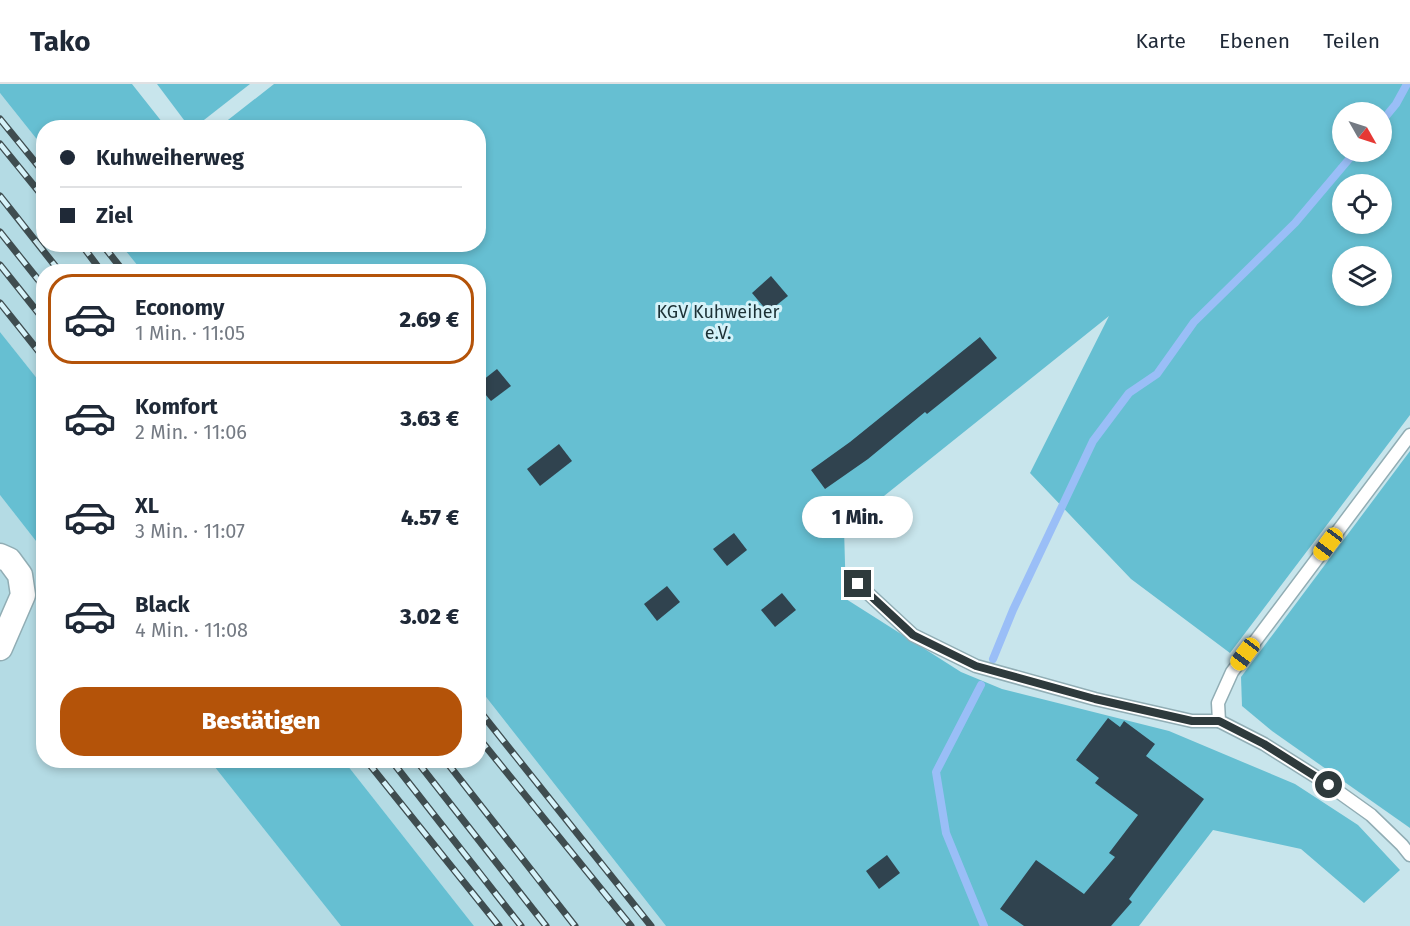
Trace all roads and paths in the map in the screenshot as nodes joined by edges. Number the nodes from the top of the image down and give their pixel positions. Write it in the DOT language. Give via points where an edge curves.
graph roads {
  1 [pos="1410,435"];
  2 [pos="0,556"];
  3 [pos="858,584"];
  4 [pos="1,644"];
  5 [pos="1219,721"];
  6 [pos="1410,855"];
  1 -- 5 [label="lane" via="1232,672 1218,703"];
  2 -- 4 [label="street" via="9,560 20,575 23,595"];
  3 -- 5 [label="lane" via="913,635 976,666 1192,721"];
  5 -- 6 [label="lane" via="1264,744 1371,814"];
}
